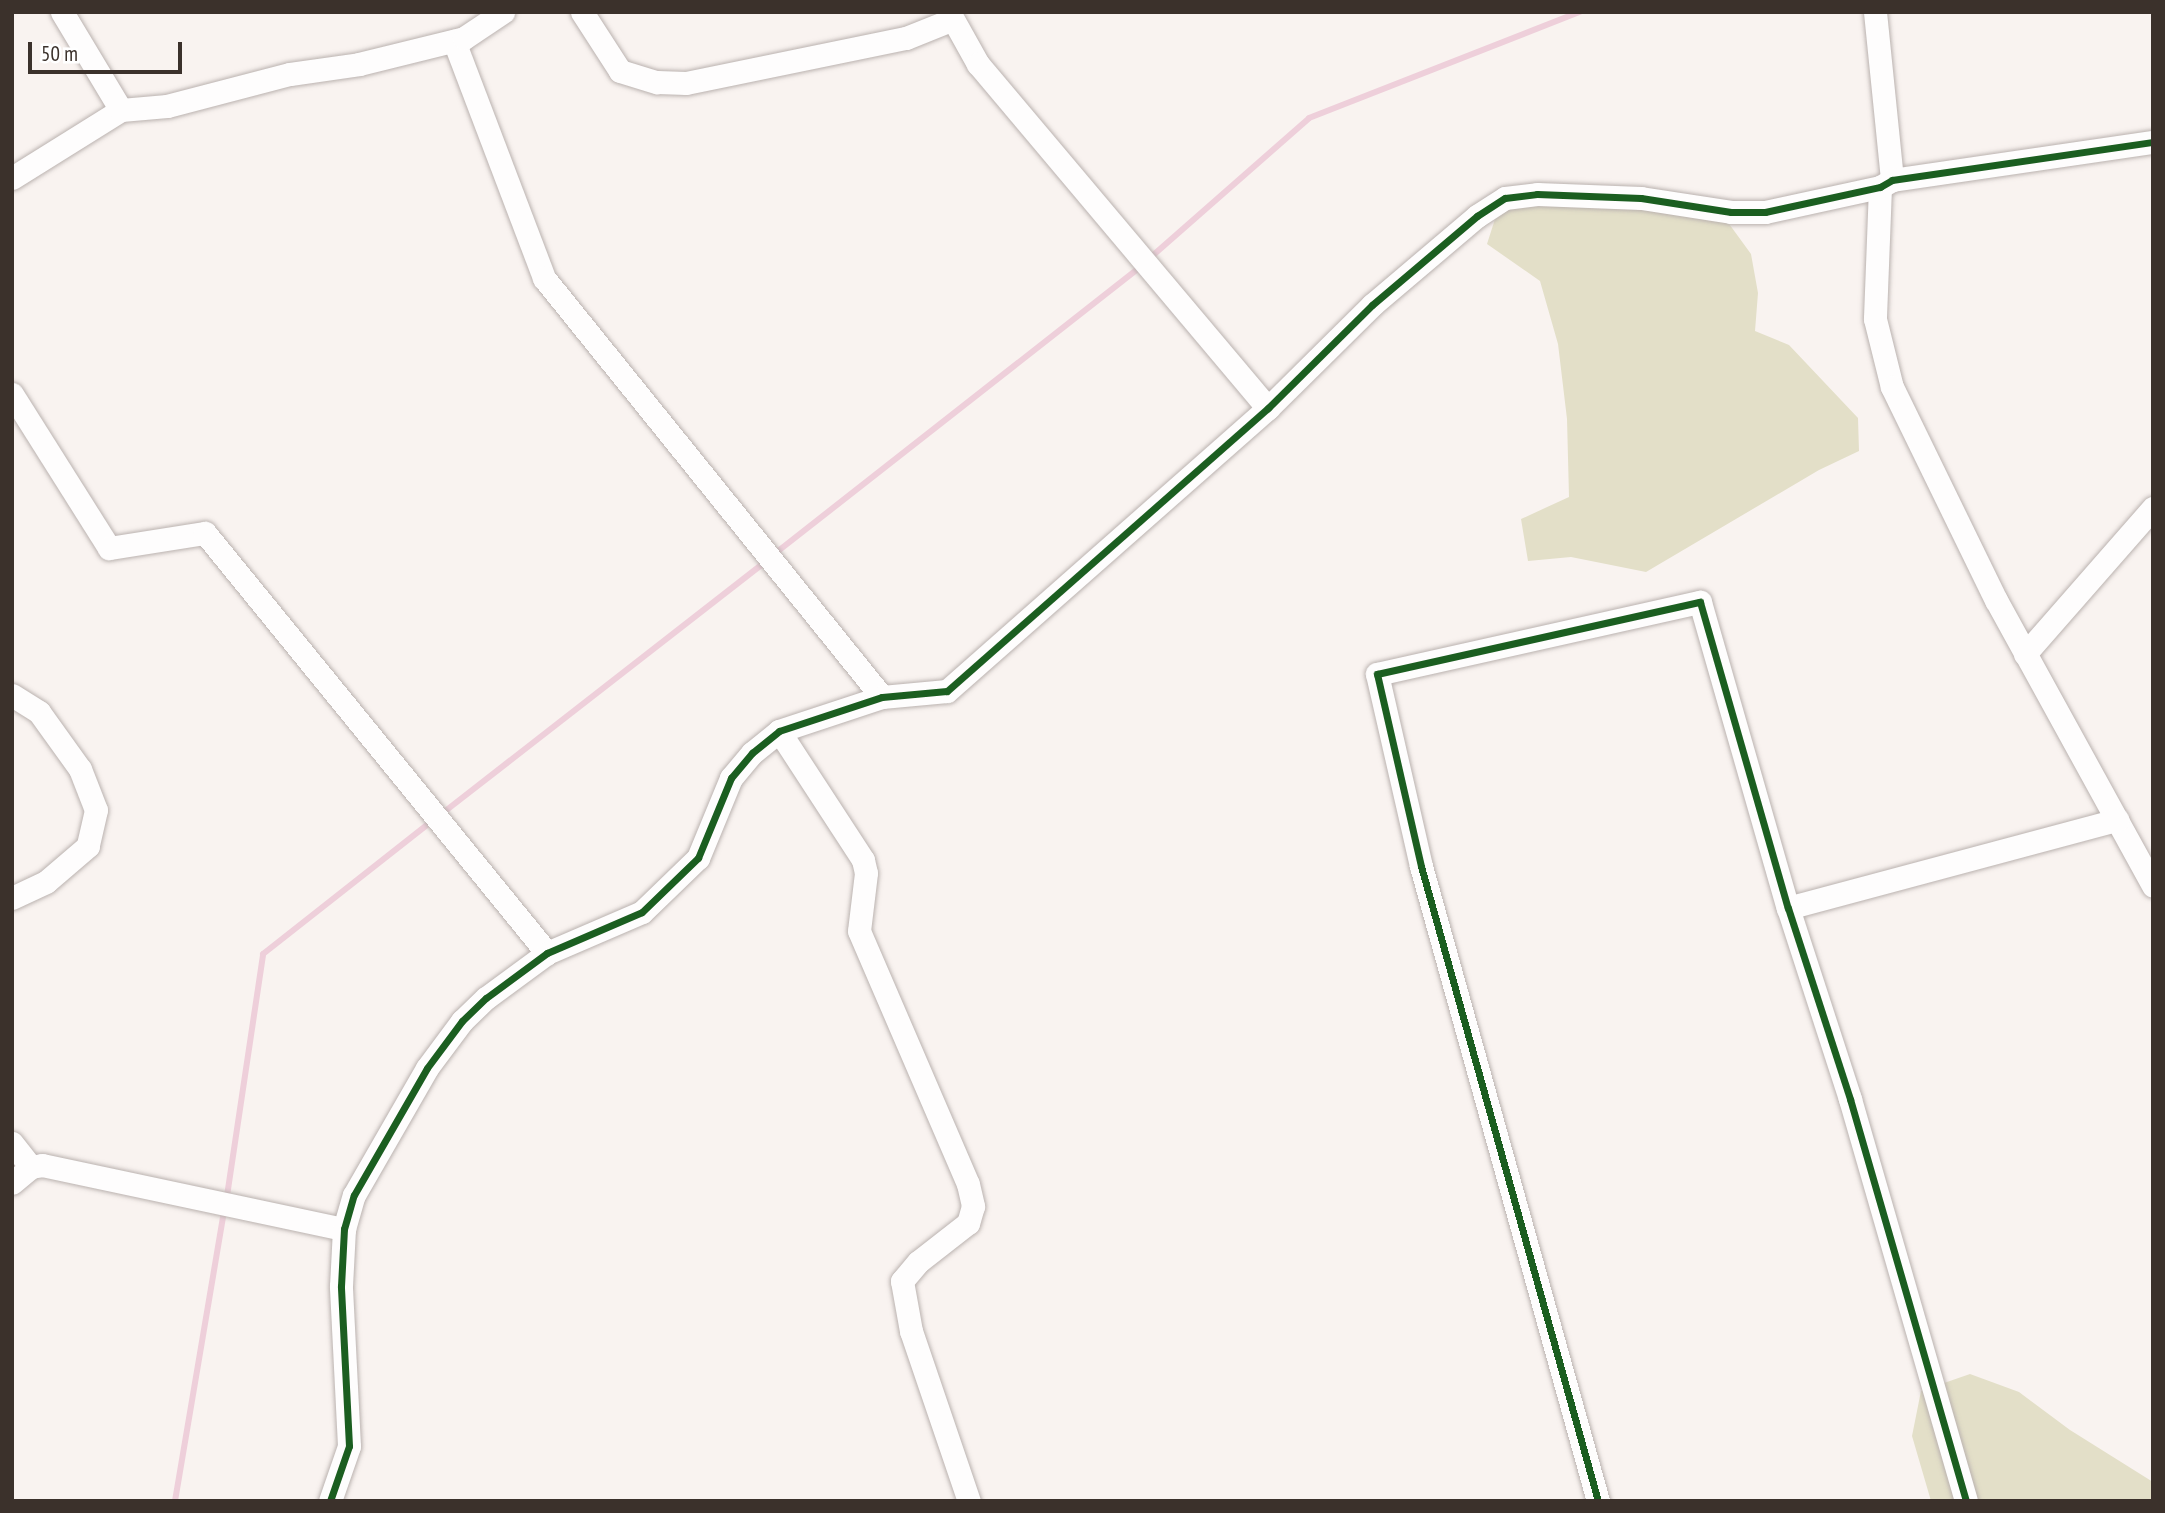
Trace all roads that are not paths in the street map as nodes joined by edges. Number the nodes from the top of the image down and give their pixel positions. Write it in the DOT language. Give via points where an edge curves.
graph roads {
  1 [pos="62,12"];
  2 [pos="503,12"];
  3 [pos="582,12"];
  4 [pos="1875,12"];
  5 [pos="950,16"];
  6 [pos="454,41"];
  7 [pos="121,110"];
  8 [pos="2153,142"];
  9 [pos="12,178"];
  10 [pos="1886,184"];
  11 [pos="12,394"];
  12 [pos="1268,408"];
  13 [pos="2153,508"];
  14 [pos="2025,654"];
  15 [pos="12,695"];
  16 [pos="882,697"];
  17 [pos="779,732"];
  18 [pos="2117,820"];
  19 [pos="2153,886"];
  20 [pos="12,898"];
  21 [pos="1788,908"];
  22 [pos="547,953"];
  23 [pos="12,1143"];
  24 [pos="31,1167"];
  25 [pos="12,1183"];
  26 [pos="344,1229"];
  27 [pos="330,1501"];
  28 [pos="969,1501"];
  29 [pos="1598,1501"];
  30 [pos="1966,1501"];
  1 -- 7 [label="street"];
  2 -- 6 [label="street"];
  3 -- 5 [label="street" via="620,71 657,82 686,83 906,38"];
  4 -- 10 [label="street"];
  5 -- 12 [label="street" via="978,64"];
  6 -- 7 [label="street" via="359,64 290,74 167,106"];
  6 -- 16 [label="street" via="544,278"];
  7 -- 9 [label="street"];
  8 -- 10 [label="street"];
  10 -- 12 [label="street" via="1765,212 1731,212 1641,198 1537,194 1505,198 1477,216 1372,305"];
  10 -- 14 [label="street" via="1875,319 1892,387"];
  11 -- 22 [label="street" via="109,548 205,533"];
  12 -- 16 [label="street" via="947,691"];
  13 -- 14 [label="street"];
  14 -- 18 [label="street"];
  15 -- 20 [label="street" via="39,712 60,740 80,769 96,810 88,846 46,882"];
  16 -- 17 [label="street"];
  17 -- 22 [label="street" via="752,753 731,778 698,858 651,904"];
  17 -- 28 [label="street" via="863,860 866,873 859,931 968,1184 973,1206 968,1223 918,1262 902,1281 911,1331"];
  18 -- 19 [label="street"];
  18 -- 21 [label="street"];
  21 -- 29 [label="street" via="1700,602 1377,674 1421,866"];
  21 -- 30 [label="street" via="1850,1099"];
  22 -- 26 [label="street" via="461,1021 427,1068 354,1195"];
  23 -- 24 [label="street"];
  24 -- 25 [label="street"];
  24 -- 26 [label="street" via="41,1165"];
  26 -- 27 [label="street" via="341,1286 349,1446"];
}
